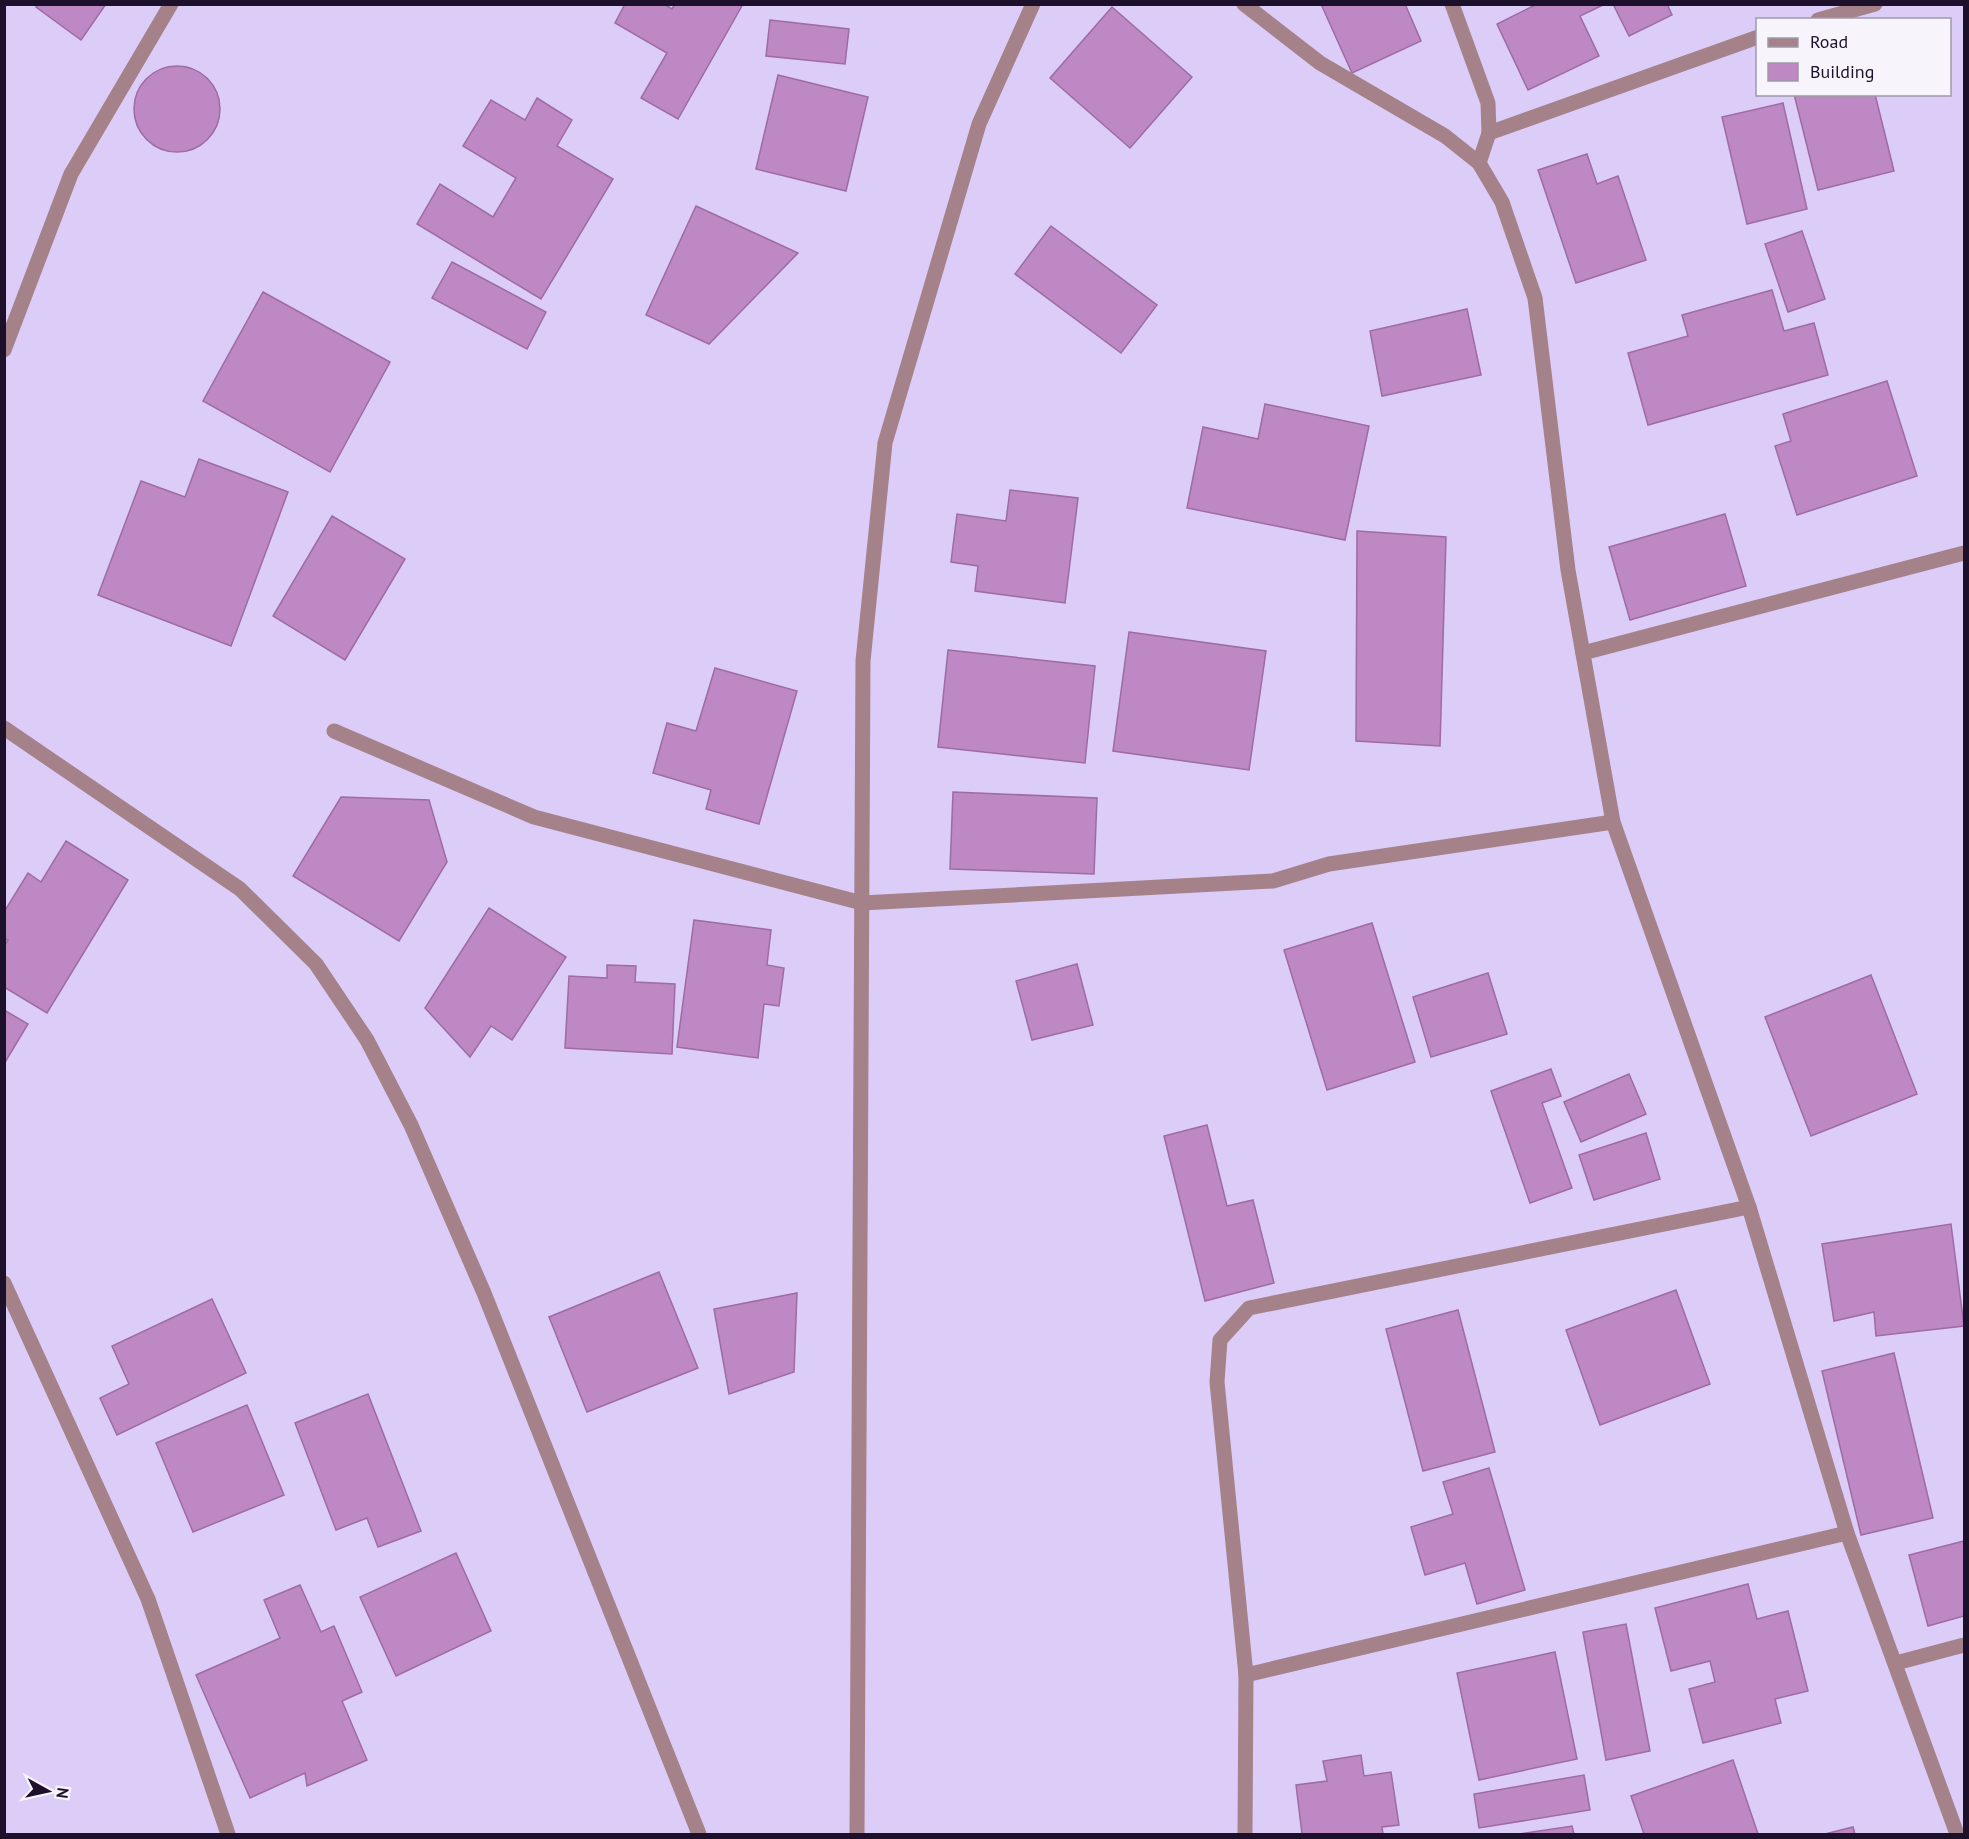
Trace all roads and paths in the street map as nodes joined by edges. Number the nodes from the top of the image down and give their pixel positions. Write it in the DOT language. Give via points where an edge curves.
graph roads {
  1 [pos="171,4"];
  2 [pos="1034,4"];
  3 [pos="1244,4"];
  4 [pos="1452,4"];
  5 [pos="1875,4"];
  6 [pos="1825,18"];
  7 [pos="1756,38"];
  8 [pos="1490,133"];
  9 [pos="1479,163"];
  10 [pos="4,350"];
  11 [pos="1965,553"];
  12 [pos="1583,653"];
  13 [pos="4,728"];
  14 [pos="334,731"];
  15 [pos="1613,822"];
  16 [pos="862,903"];
  17 [pos="1749,1207"];
  18 [pos="4,1283"];
  19 [pos="1847,1533"];
  20 [pos="1965,1645"];
  21 [pos="1896,1663"];
  22 [pos="1246,1675"];
  23 [pos="228,1834"];
  24 [pos="699,1834"];
  25 [pos="857,1834"];
  26 [pos="1245,1834"];
  27 [pos="1957,1834"];
  1 -- 10 [label="street" via="71,174"];
  2 -- 16 [label="street" via="979,124 885,443 863,661"];
  3 -- 9 [label="street" via="1320,63 1445,136"];
  4 -- 8 [label="street" via="1488,103"];
  5 -- 6 [label="street"];
  7 -- 8 [label="street"];
  8 -- 9 [label="street"];
  9 -- 12 [label="street" via="1502,202 1535,298 1568,570"];
  11 -- 12 [label="street"];
  12 -- 15 [label="street"];
  13 -- 24 [label="street" via="240,889 316,964 367,1040 411,1125 484,1293"];
  14 -- 16 [label="street" via="534,817"];
  15 -- 16 [label="street" via="1329,864 1273,881"];
  15 -- 17 [label="street"];
  16 -- 25 [label="street"];
  17 -- 19 [label="street"];
  17 -- 22 [label="street" via="1249,1308 1220,1340 1217,1383"];
  18 -- 23 [label="street" via="148,1599"];
  19 -- 21 [label="street"];
  19 -- 22 [label="street"];
  20 -- 21 [label="street"];
  21 -- 27 [label="street"];
  22 -- 26 [label="street"];
}
